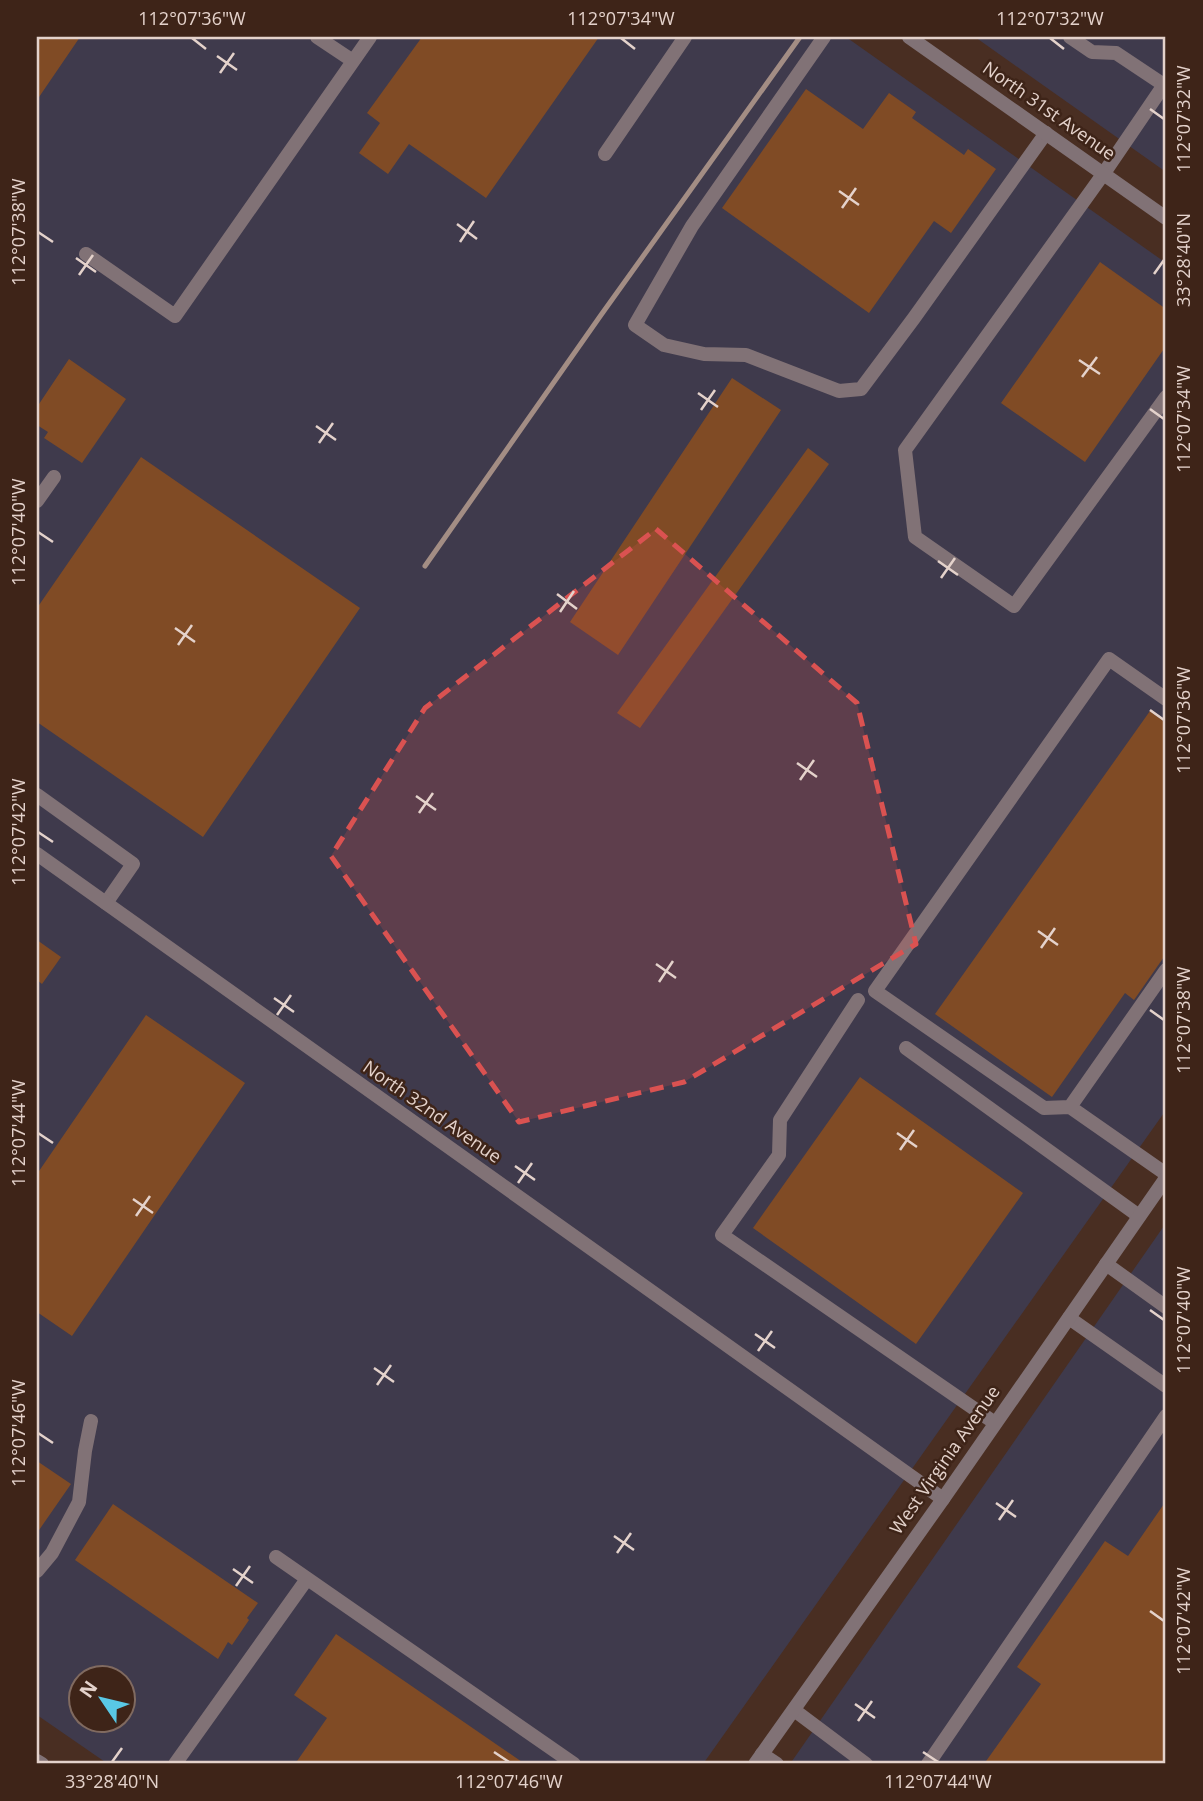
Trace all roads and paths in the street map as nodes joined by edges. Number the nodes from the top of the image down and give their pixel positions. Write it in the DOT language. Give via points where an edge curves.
graph roads {
  1 [pos="317,37"];
  2 [pos="370,37"];
  3 [pos="685,37"];
  4 [pos="824,37"];
  5 [pos="909,37"];
  6 [pos="1070,37"];
  7 [pos="353,61"];
  8 [pos="1165,84"];
  9 [pos="1046,133"];
  10 [pos="605,154"];
  11 [pos="1104,173"];
  12 [pos="1166,218"];
  13 [pos="86,254"];
  14 [pos="1166,397"];
  15 [pos="54,477"];
  16 [pos="37,501"];
  17 [pos="1166,699"];
  18 [pos="37,795"];
  19 [pos="37,853"];
  20 [pos="106,903"];
  21 [pos="1166,970"];
  22 [pos="858,1000"];
  23 [pos="906,1048"];
  24 [pos="1070,1107"];
  25 [pos="1166,1176"];
  26 [pos="1139,1216"];
  27 [pos="1107,1264"];
  28 [pos="1166,1307"];
  29 [pos="1069,1318"];
  30 [pos="1166,1386"];
  31 [pos="1166,1416"];
  32 [pos="91,1421"];
  33 [pos="995,1423"];
  34 [pos="943,1499"];
  35 [pos="276,1558"];
  36 [pos="37,1571"];
  37 [pos="307,1578"];
  38 [pos="794,1710"];
  39 [pos="758,1759"];
  40 [pos="37,1760"];
  41 [pos="42,1764"];
  42 [pos="175,1764"];
  43 [pos="573,1764"];
  44 [pos="778,1764"];
  45 [pos="866,1764"];
  46 [pos="928,1764"];
  1 -- 7 [label="street"];
  2 -- 7 [label="street"];
  3 -- 10 [label="street"];
  4 -- 9 [label="street" via="692,226 635,325 664,345 704,354 746,355 839,391 861,389"];
  5 -- 9 [label="street, North 31st Avenue"];
  6 -- 8 [label="street" via="1092,52 1115,53"];
  7 -- 13 [label="street" via="176,316"];
  8 -- 11 [label="street"];
  9 -- 11 [label="street, North 31st Avenue"];
  11 -- 12 [label="street, North 31st Avenue"];
  11 -- 14 [label="street" via="905,450 915,537 1014,606"];
  15 -- 16 [label="street"];
  17 -- 24 [label="street" via="1109,659 875,992 1044,1108"];
  18 -- 20 [label="street" via="133,864"];
  19 -- 20 [label="street, North 32nd Avenue"];
  20 -- 34 [label="street, North 32nd Avenue"];
  21 -- 24 [label="street"];
  22 -- 33 [label="street" via="780,1120 779,1155 722,1236"];
  23 -- 26 [label="street"];
  24 -- 25 [label="street"];
  25 -- 26 [label="street, West Virginia Avenue"];
  26 -- 27 [label="street, West Virginia Avenue"];
  27 -- 28 [label="street"];
  27 -- 29 [label="street, West Virginia Avenue"];
  29 -- 30 [label="street"];
  29 -- 33 [label="street, West Virginia Avenue"];
  31 -- 46 [label="street"];
  32 -- 36 [label="street" via="79,1502"];
  33 -- 34 [label="street, West Virginia Avenue"];
  34 -- 38 [label="street, West Virginia Avenue"];
  35 -- 37 [label="street"];
  37 -- 42 [label="street"];
  37 -- 43 [label="street"];
  38 -- 39 [label="street, West Virginia Avenue"];
  38 -- 45 [label="street"];
  39 -- 44 [label="street"];
  40 -- 41 [label="street"];
}
